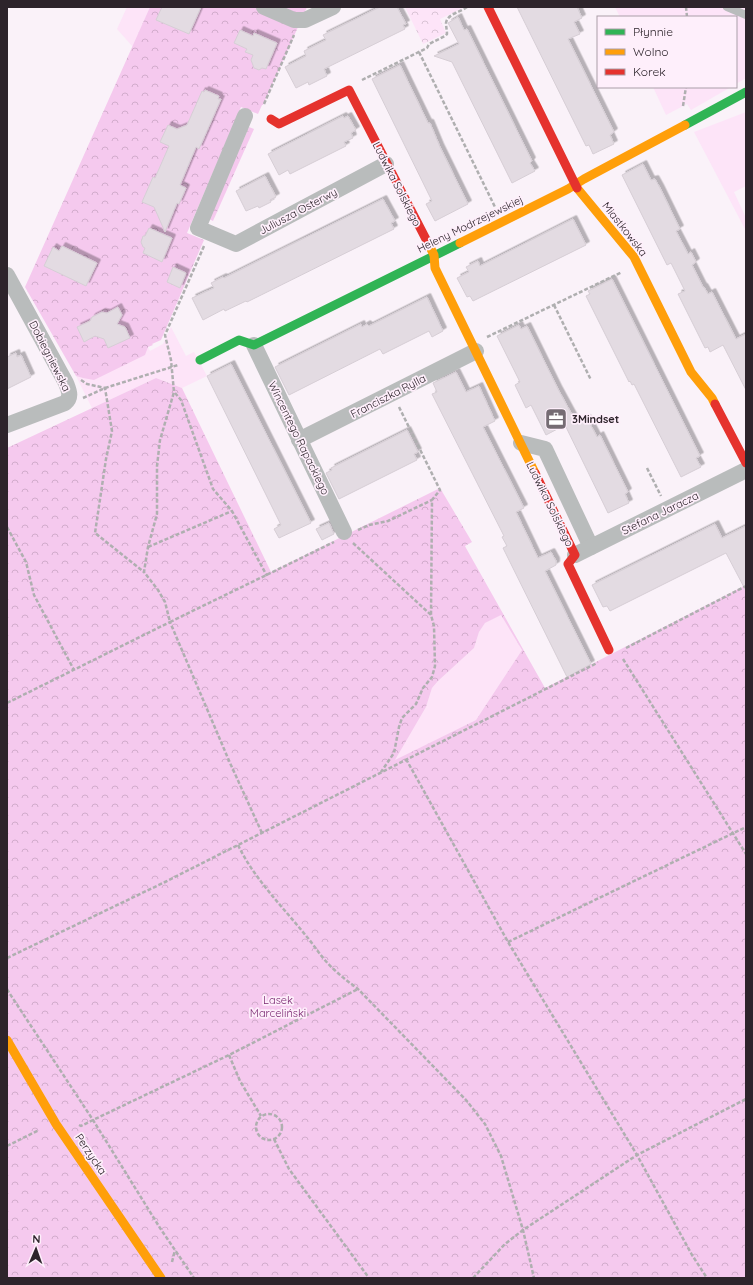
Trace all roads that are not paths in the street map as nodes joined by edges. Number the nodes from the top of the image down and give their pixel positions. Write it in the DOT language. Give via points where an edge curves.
graph roads {
  1 [pos="264,7"];
  2 [pos="333,7"];
  3 [pos="488,7"];
  4 [pos="727,7"];
  5 [pos="746,15"];
  6 [pos="746,92"];
  7 [pos="245,116"];
  8 [pos="271,119"];
  9 [pos="386,164"];
  10 [pos="575,186"];
  11 [pos="434,255"];
  12 [pos="7,275"];
  13 [pos="254,345"];
  14 [pos="476,351"];
  15 [pos="200,360"];
  16 [pos="7,425"];
  17 [pos="299,440"];
  18 [pos="521,443"];
  19 [pos="746,463"];
  20 [pos="746,470"];
  21 [pos="345,534"];
  22 [pos="592,547"];
  23 [pos="575,555"];
  24 [pos="614,651"];
  25 [pos="7,1040"];
  26 [pos="161,1278"];
  1 -- 2 [label="street" via="294,20 305,20"];
  3 -- 10 [label="street, Miastkowska"];
  4 -- 5 [label="lane"];
  6 -- 10 [label="street, Heleny Modrzejewskiej"];
  7 -- 9 [label="street, Juliusza Osterwy" via="198,228 208,237 236,244"];
  8 -- 9 [label="street, Ludwika Solskiego" via="279,124 349,90"];
  9 -- 11 [label="street, Ludwika Solskiego"];
  10 -- 11 [label="street, Heleny Modrzejewskiej"];
  10 -- 19 [label="street, Miastkowska" via="634,257 691,372 712,398"];
  11 -- 13 [label="street, Heleny Modrzejewskiej"];
  11 -- 14 [label="street, Ludwika Solskiego" via="436,268"];
  12 -- 16 [label="street, Dobiegniewska" via="66,383 70,396 65,404"];
  13 -- 15 [label="street" via="239,340"];
  13 -- 17 [label="street, Wincentego Rapackiego"];
  14 -- 17 [label="street, Franciszka Rylla"];
  14 -- 18 [label="street, Ludwika Solskiego"];
  17 -- 21 [label="street, Wincentego Rapackiego"];
  18 -- 22 [label="street, Ludwika Solskiego" via="545,450"];
  18 -- 23 [label="street, Ludwika Solskiego"];
  20 -- 22 [label="street, Stefana Jaracza"];
  22 -- 23 [label="street, Stefana Jaracza"];
  23 -- 24 [label="street, Ludwika Solskiego" via="568,564"];
  25 -- 26 [label="street, Perzycka" via="56,1124"];
}
